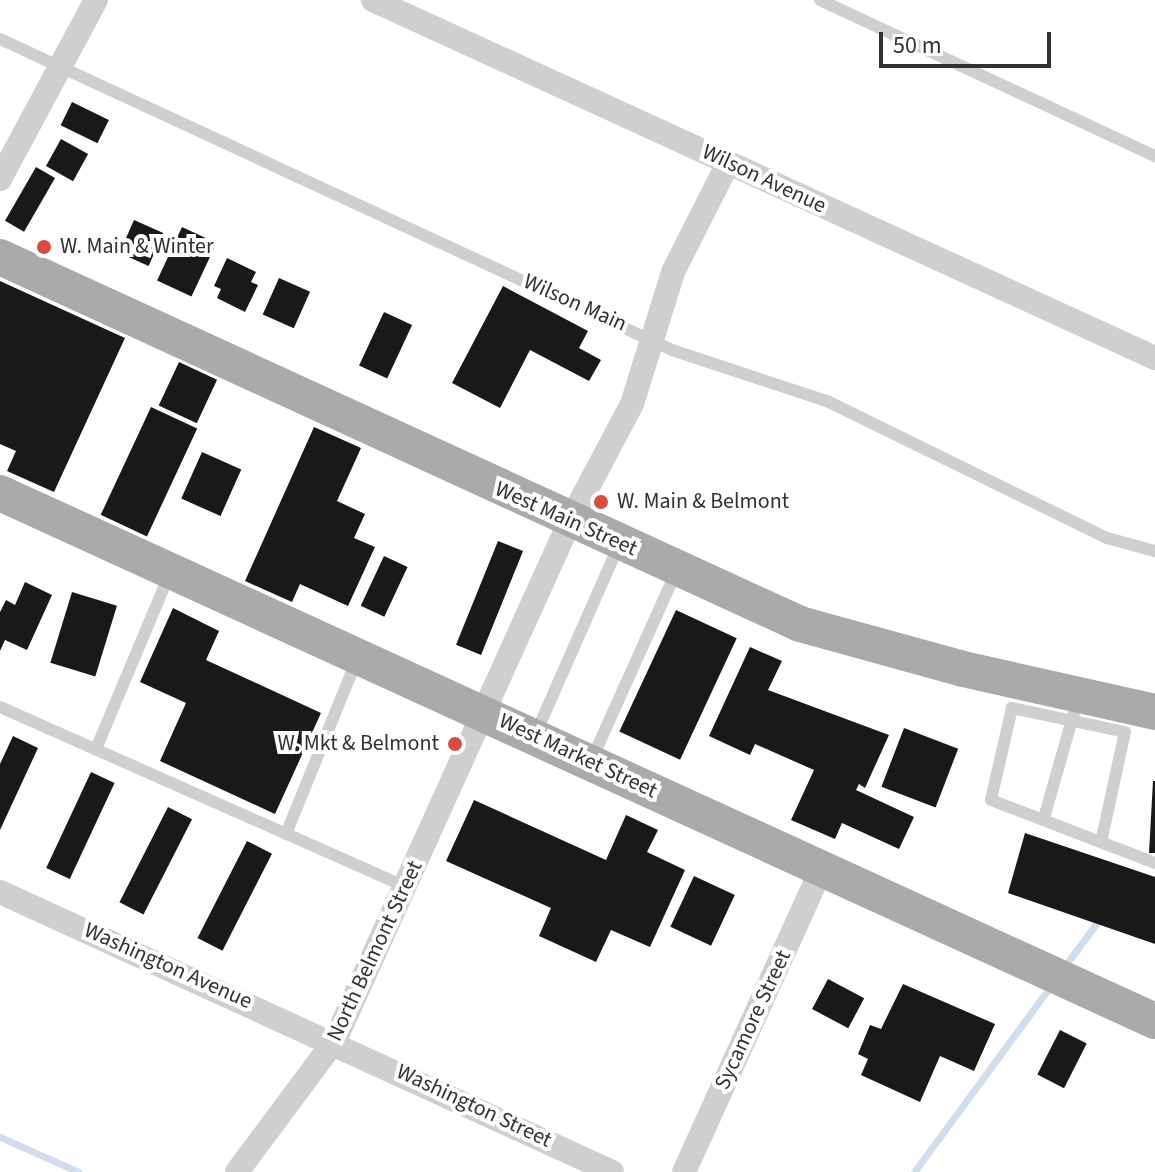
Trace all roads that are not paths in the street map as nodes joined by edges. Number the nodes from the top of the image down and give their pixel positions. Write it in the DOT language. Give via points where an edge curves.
graph roads {
  1 [pos="96,0"];
  2 [pos="373,0"];
  3 [pos="820,0"];
  4 [pos="0,39"];
  5 [pos="60,67"];
  6 [pos="1155,156"];
  7 [pos="728,163"];
  8 [pos="0,179"];
  9 [pos="0,257"];
  10 [pos="653,341"];
  11 [pos="1155,358"];
  12 [pos="0,493"];
  13 [pos="570,521"];
  14 [pos="620,544"];
  15 [pos="1155,551"];
  16 [pos="677,569"];
  17 [pos="171,571"];
  18 [pos="358,657"];
  19 [pos="1015,695"];
  20 [pos="0,707"];
  21 [pos="1075,708"];
  22 [pos="1155,712"];
  23 [pos="485,714"];
  24 [pos="534,736"];
  25 [pos="96,749"];
  26 [pos="590,762"];
  27 [pos="1044,818"];
  28 [pos="286,834"];
  29 [pos="1102,838"];
  30 [pos="1155,863"];
  31 [pos="822,868"];
  32 [pos="406,887"];
  33 [pos="0,892"];
  34 [pos="1155,1021"];
  35 [pos="335,1040"];
  36 [pos="237,1172"];
  37 [pos="612,1172"];
  38 [pos="684,1172"];
  1 -- 5 [label="street"];
  2 -- 7 [label="street, Wilson Avenue"];
  3 -- 6 [label="lane"];
  4 -- 5 [label="lane, Wilson Main"];
  5 -- 8 [label="street"];
  5 -- 10 [label="lane, Wilson Main"];
  7 -- 10 [label="street, North Belmont Street" via="673,272"];
  7 -- 11 [label="street, Wilson Avenue"];
  9 -- 13 [label="main road, West Main Street"];
  10 -- 13 [label="street, North Belmont Street" via="632,404"];
  10 -- 15 [label="lane, Wilson Main" via="829,402 1107,538"];
  12 -- 17 [label="main road, West Market Street"];
  13 -- 14 [label="main road, West Main Street"];
  13 -- 23 [label="street, North Belmont Street"];
  14 -- 16 [label="main road, West Main Street"];
  14 -- 24 [label="lane"];
  16 -- 19 [label="main road, West Main Street" via="800,624"];
  16 -- 26 [label="lane"];
  17 -- 18 [label="main road, West Market Street"];
  17 -- 25 [label="lane"];
  18 -- 23 [label="main road, West Market Street"];
  18 -- 28 [label="lane"];
  19 -- 21 [label="main road, West Main Street"];
  19 -- 27 [label="lane" via="991,800"];
  20 -- 25 [label="lane"];
  21 -- 22 [label="main road, West Main Street"];
  21 -- 27 [label="lane"];
  21 -- 29 [label="lane" via="1125,732"];
  23 -- 24 [label="main road, West Market Street"];
  23 -- 32 [label="street, North Belmont Street"];
  24 -- 26 [label="main road, West Market Street"];
  25 -- 28 [label="lane"];
  26 -- 31 [label="main road, West Market Street"];
  27 -- 29 [label="lane"];
  28 -- 32 [label="lane"];
  29 -- 30 [label="lane"];
  31 -- 34 [label="main road, West Market Street"];
  31 -- 38 [label="street, Sycamore Street"];
  32 -- 35 [label="street, North Belmont Street"];
  33 -- 35 [label="street, Washington Avenue"];
  35 -- 36 [label="street, North Belmont Street"];
  35 -- 37 [label="street, Washington Street"];
}
